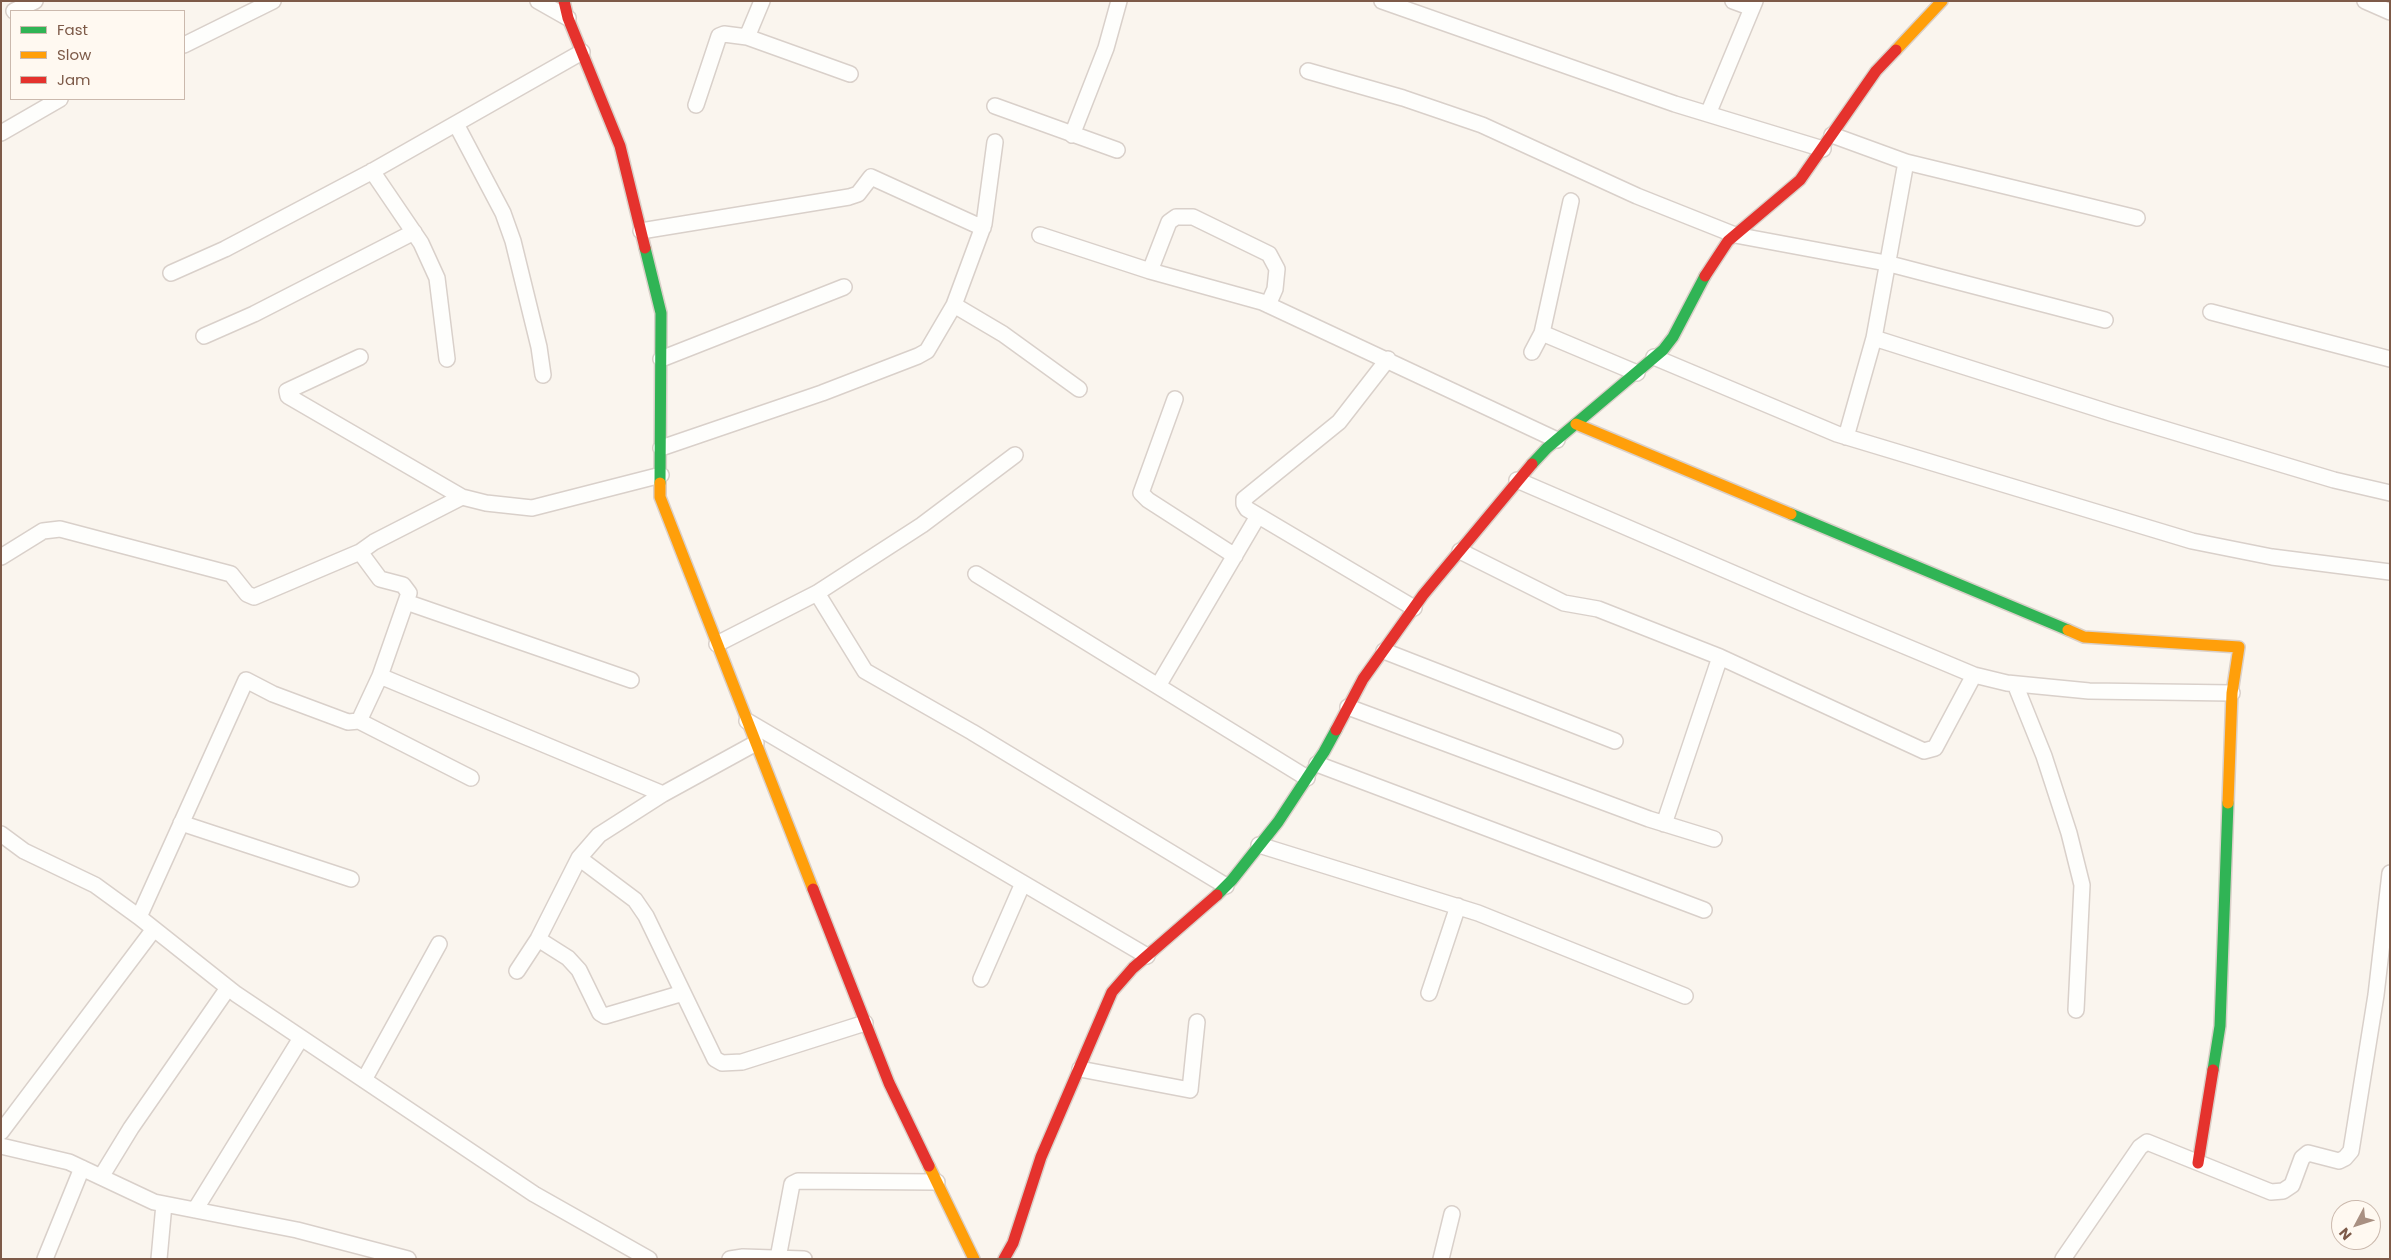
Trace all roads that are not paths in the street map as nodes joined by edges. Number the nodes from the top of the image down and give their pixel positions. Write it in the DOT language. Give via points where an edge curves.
graph roads {
  1 [pos="35,1"];
  2 [pos="273,1"];
  3 [pos="538,1"];
  4 [pos="564,1"];
  5 [pos="762,1"];
  6 [pos="1119,1"];
  7 [pos="1382,1"];
  8 [pos="1733,1"];
  9 [pos="1942,1"];
  10 [pos="2365,1"];
  11 [pos="1753,5"];
  12 [pos="16,10"];
  13 [pos="2390,12"];
  14 [pos="568,18"];
  15 [pos="747,37"];
  16 [pos="185,45"];
  17 [pos="582,52"];
  18 [pos="1308,71"];
  19 [pos="850,74"];
  20 [pos="58,100"];
  21 [pos="696,105"];
  22 [pos="995,106"];
  23 [pos="1708,114"];
  24 [pos="456,124"];
  25 [pos="1,133"];
  26 [pos="1072,135"];
  27 [pos="1832,135"];
  28 [pos="995,142"];
  29 [pos="1823,149"];
  30 [pos="1117,150"];
  31 [pos="1906,162"];
  32 [pos="372,171"];
  33 [pos="1571,201"];
  34 [pos="2137,218"];
  35 [pos="982,228"];
  36 [pos="641,231"];
  37 [pos="414,232"];
  38 [pos="1040,235"];
  39 [pos="1735,235"];
  40 [pos="1886,263"];
  41 [pos="1150,271"];
  42 [pos="172,273"];
  43 [pos="844,287"];
  44 [pos="954,305"];
  45 [pos="1268,305"];
  46 [pos="2211,312"];
  47 [pos="2106,320"];
  48 [pos="1542,333"];
  49 [pos="204,336"];
  50 [pos="1874,338"];
  51 [pos="1532,352"];
  52 [pos="360,357"];
  53 [pos="1654,357"];
  54 [pos="447,359"];
  55 [pos="662,359"];
  56 [pos="1388,359"];
  57 [pos="2390,359"];
  58 [pos="1637,373"];
  59 [pos="543,375"];
  60 [pos="1079,389"];
  61 [pos="1174,399"];
  62 [pos="1576,424"];
  63 [pos="1846,437"];
  64 [pos="1557,440"];
  65 [pos="661,448"];
  66 [pos="1014,455"];
  67 [pos="661,475"];
  68 [pos="1517,480"];
  69 [pos="2390,493"];
  70 [pos="462,497"];
  71 [pos="1258,516"];
  72 [pos="1460,551"];
  73 [pos="360,552"];
  74 [pos="1235,556"];
  75 [pos="1,557"];
  76 [pos="2390,572"];
  77 [pos="976,574"];
  78 [pos="817,594"];
  79 [pos="406,602"];
  80 [pos="1414,608"];
  81 [pos="717,644"];
  82 [pos="1384,651"];
  83 [pos="1720,657"];
  84 [pos="1974,675"];
  85 [pos="380,676"];
  86 [pos="630,680"];
  87 [pos="2014,684"];
  88 [pos="1158,686"];
  89 [pos="2232,694"];
  90 [pos="1348,707"];
  91 [pos="359,721"];
  92 [pos="747,721"];
  93 [pos="1615,741"];
  94 [pos="756,743"];
  95 [pos="1317,764"];
  96 [pos="471,778"];
  97 [pos="1307,778"];
  98 [pos="663,794"];
  99 [pos="181,823"];
  100 [pos="1664,824"];
  101 [pos="1,834"];
  102 [pos="1714,839"];
  103 [pos="1259,846"];
  104 [pos="579,858"];
  105 [pos="2390,873"];
  106 [pos="351,880"];
  107 [pos="1023,883"];
  108 [pos="1226,886"];
  109 [pos="1458,906"];
  110 [pos="1704,910"];
  111 [pos="139,917"];
  112 [pos="154,929"];
  113 [pos="538,939"];
  114 [pos="439,944"];
  115 [pos="1147,956"];
  116 [pos="517,971"];
  117 [pos="981,979"];
  118 [pos="228,988"];
  119 [pos="683,993"];
  120 [pos="1429,993"];
  121 [pos="1685,996"];
  122 [pos="2076,1010"];
  123 [pos="865,1022"];
  124 [pos="1197,1022"];
  125 [pos="301,1038"];
  126 [pos="1080,1069"];
  127 [pos="364,1080"];
  128 [pos="1,1132"];
  129 [pos="1,1146"];
  130 [pos="2198,1163"];
  131 [pos="82,1168"];
  132 [pos="101,1177"];
  133 [pos="937,1182"];
  134 [pos="164,1204"];
  135 [pos="195,1210"];
  136 [pos="1452,1214"];
  137 [pos="783,1258"];
  138 [pos="45,1259"];
  139 [pos="159,1259"];
  140 [pos="408,1259"];
  141 [pos="649,1259"];
  142 [pos="730,1259"];
  143 [pos="804,1259"];
  144 [pos="974,1259"];
  145 [pos="1004,1259"];
  146 [pos="1441,1259"];
  147 [pos="2063,1259"];
  1 -- 12 [label="street"];
  2 -- 16 [label="street"];
  3 -- 14 [label="street"];
  4 -- 14 [label="street"];
  5 -- 15 [label="street"];
  6 -- 26 [label="street" via="1106,48"];
  7 -- 23 [label="street"];
  8 -- 11 [label="street"];
  9 -- 27 [label="street" via="1876,71"];
  10 -- 13 [label="street"];
  11 -- 23 [label="street"];
  14 -- 17 [label="street"];
  15 -- 19 [label="street"];
  15 -- 21 [label="street" via="719,36"];
  17 -- 24 [label="street"];
  17 -- 36 [label="street" via="620,146"];
  18 -- 39 [label="street" via="1482,124 1637,196"];
  20 -- 25 [label="street"];
  22 -- 26 [label="street"];
  23 -- 29 [label="street"];
  24 -- 32 [label="street"];
  24 -- 59 [label="street" via="503,213 513,241"];
  26 -- 30 [label="street"];
  27 -- 29 [label="street"];
  27 -- 31 [label="street"];
  28 -- 35 [label="street"];
  29 -- 39 [label="street" via="1800,180"];
  31 -- 34 [label="street"];
  31 -- 40 [label="street"];
  32 -- 37 [label="street"];
  32 -- 42 [label="street" via="225,249"];
  33 -- 48 [label="street"];
  35 -- 36 [label="street" via="871,177 858,194 849,197"];
  35 -- 44 [label="street"];
  36 -- 55 [label="street" via="662,313"];
  37 -- 49 [label="street"];
  37 -- 54 [label="street" via="438,278"];
  38 -- 41 [label="street"];
  39 -- 40 [label="street"];
  39 -- 53 [label="street" via="1714,260 1673,337"];
  40 -- 47 [label="street"];
  40 -- 50 [label="street"];
  41 -- 45 [label="street"];
  41 -- 45 [label="street" via="1169,222 1176,216 1193,216 1269,254 1277,269 1275,289"];
  43 -- 55 [label="street"];
  44 -- 60 [label="street" via="1003,334"];
  44 -- 65 [label="street" via="927,351 918,356"];
  45 -- 56 [label="street"];
  46 -- 57 [label="street"];
  48 -- 51 [label="street"];
  48 -- 58 [label="street"];
  50 -- 63 [label="street"];
  50 -- 69 [label="street" via="2123,417 2334,480"];
  52 -- 70 [label="street" via="287,391 288,396"];
  53 -- 58 [label="street"];
  53 -- 63 [label="street"];
  55 -- 65 [label="street"];
  56 -- 64 [label="street"];
  56 -- 71 [label="street" via="1339,422 1244,499 1247,510"];
  58 -- 62 [label="street"];
  61 -- 74 [label="street" via="1142,493"];
  62 -- 64 [label="street"];
  62 -- 89 [label="street" via="2084,637 2240,647"];
  63 -- 76 [label="street" via="2192,541 2272,557"];
  64 -- 68 [label="street"];
  65 -- 67 [label="street"];
  66 -- 78 [label="street" via="922,525"];
  67 -- 70 [label="street" via="532,508"];
  67 -- 81 [label="street" via="660,496"];
  68 -- 72 [label="street"];
  68 -- 84 [label="street"];
  70 -- 73 [label="street"];
  71 -- 74 [label="street"];
  71 -- 80 [label="street"];
  72 -- 80 [label="street"];
  72 -- 83 [label="street" via="1564,603 1598,609"];
  73 -- 75 [label="street" via="254,597 247,594 231,574 60,529 43,531"];
  73 -- 79 [label="street" via="380,579 402,585 410,593"];
  74 -- 88 [label="street"];
  77 -- 88 [label="street"];
  78 -- 81 [label="street"];
  78 -- 108 [label="street" via="865,671"];
  79 -- 85 [label="street"];
  79 -- 86 [label="street"];
  80 -- 82 [label="street"];
  81 -- 92 [label="street"];
  82 -- 90 [label="street" via="1363,679"];
  82 -- 93 [label="street"];
  83 -- 84 [label="street" via="1924,751 1935,748"];
  83 -- 100 [label="street"];
  84 -- 87 [label="street"];
  85 -- 91 [label="street"];
  85 -- 98 [label="street"];
  87 -- 89 [label="street" via="2089,691"];
  87 -- 122 [label="street" via="2046,764 2082,885"];
  88 -- 97 [label="street"];
  89 -- 130 [label="street" via="2220,1026"];
  90 -- 95 [label="street"];
  90 -- 100 [label="street"];
  91 -- 96 [label="street"];
  91 -- 99 [label="street" via="348,722 273,694 246,680"];
  92 -- 94 [label="street"];
  92 -- 107 [label="street"];
  94 -- 98 [label="street"];
  94 -- 123 [label="street"];
  95 -- 97 [label="street"];
  95 -- 110 [label="street"];
  97 -- 103 [label="street"];
  98 -- 104 [label="street" via="599,835"];
  99 -- 106 [label="street"];
  99 -- 111 [label="street"];
  100 -- 102 [label="street"];
  101 -- 111 [label="street" via="24,851 94,885"];
  103 -- 108 [label="street"];
  103 -- 109 [label="street"];
  104 -- 113 [label="street"];
  104 -- 119 [label="street" via="635,900"];
  105 -- 130 [label="street" via="2376,995 2351,1151 2339,1161 2308,1153 2302,1158 2292,1184 2283,1191 2271,1192"];
  107 -- 115 [label="street"];
  107 -- 117 [label="street"];
  108 -- 115 [label="street"];
  109 -- 120 [label="street"];
  109 -- 121 [label="street"];
  111 -- 112 [label="street"];
  112 -- 118 [label="street"];
  112 -- 128 [label="street"];
  113 -- 116 [label="street"];
  113 -- 119 [label="street" via="568,958 579,970 600,1013 605,1016"];
  114 -- 127 [label="street"];
  115 -- 126 [label="street" via="1112,992"];
  118 -- 125 [label="street"];
  118 -- 132 [label="street"];
  119 -- 123 [label="street" via="715,1059 722,1063 742,1062"];
  123 -- 133 [label="street" via="889,1083"];
  124 -- 126 [label="street" via="1190,1090"];
  125 -- 127 [label="street"];
  125 -- 135 [label="street"];
  126 -- 145 [label="street" via="1041,1157 1013,1243"];
  127 -- 141 [label="street" via="534,1194"];
  129 -- 131 [label="street"];
  130 -- 147 [label="street" via="2148,1142 2140,1147"];
  131 -- 132 [label="street"];
  131 -- 138 [label="street"];
  132 -- 134 [label="street"];
  133 -- 137 [label="street" via="798,1180 792,1184"];
  133 -- 144 [label="street"];
  134 -- 135 [label="street"];
  134 -- 139 [label="street"];
  135 -- 140 [label="street" via="297,1230"];
  136 -- 146 [label="street"];
  137 -- 142 [label="street"];
  137 -- 143 [label="street"];
}
